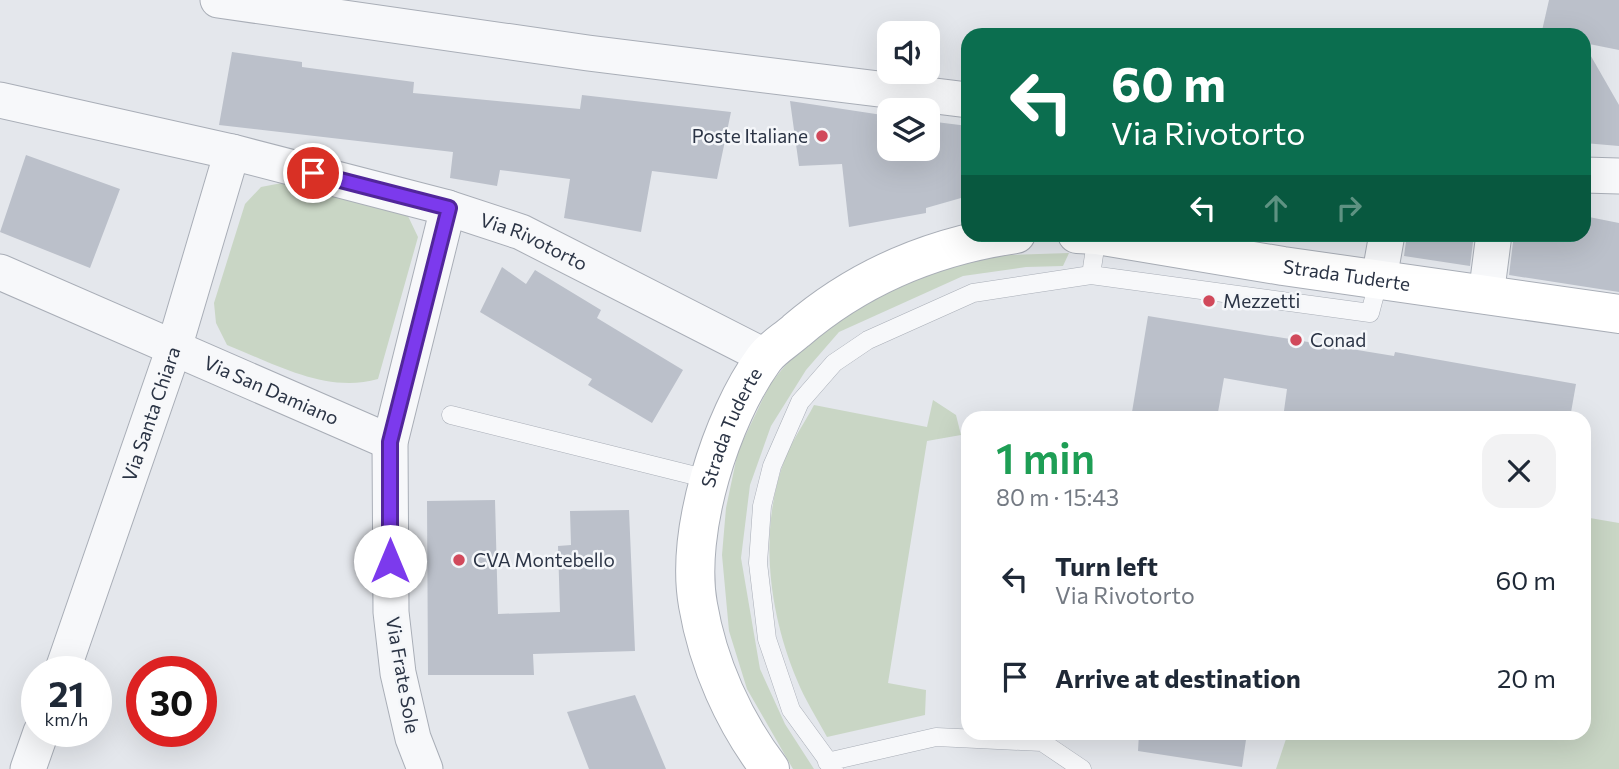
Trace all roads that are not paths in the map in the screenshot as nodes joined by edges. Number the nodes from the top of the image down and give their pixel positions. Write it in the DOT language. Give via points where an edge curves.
graph roads {
  1 [pos="218,0"];
  2 [pos="961,99"];
  3 [pos="0,100"];
  4 [pos="232,152"];
  5 [pos="449,208"];
  6 [pos="966,242"];
  7 [pos="1096,242"];
  8 [pos="1143,242"];
  9 [pos="1386,242"];
  10 [pos="1493,242"];
  11 [pos="1203,251"];
  12 [pos="0,272"];
  13 [pos="1091,275"];
  14 [pos="1379,279"];
  15 [pos="1281,283"];
  16 [pos="1195,289"];
  17 [pos="1486,296"];
  18 [pos="1619,314"];
  19 [pos="174,348"];
  20 [pos="766,357"];
  21 [pos="451,415"];
  22 [pos="390,442"];
  23 [pos="708,479"];
  24 [pos="68,656"];
  25 [pos="961,738"];
  26 [pos="1000,740"];
  27 [pos="36,747"];
  28 [pos="831,765"];
  29 [pos="28,769"];
  30 [pos="425,769"];
  31 [pos="770,769"];
  32 [pos="1082,769"];
  1 -- 2 [label="street"];
  3 -- 4 [label="street, Via Rivotorto"];
  4 -- 5 [label="street, Via Rivotorto"];
  4 -- 19 [label="street, Via Santa Chiara"];
  5 -- 20 [label="street, Via Rivotorto" via="521,232"];
  5 -- 22 [label="street, Via Frate Sole"];
  6 -- 20 [label="main road, Strada Tuderte" via="900,263 831,301"];
  7 -- 13 [label="lane"];
  8 -- 11 [label="main road, Strada Tuderte"];
  9 -- 14 [label="street"];
  10 -- 17 [label="street"];
  11 -- 15 [label="main road, Strada Tuderte"];
  11 -- 16 [label="lane"];
  12 -- 19 [label="street, Via San Damiano"];
  13 -- 16 [label="lane"];
  13 -- 28 [label="lane" via="973,293 868,340 834,363 800,402 772,466 762,506 758,563 767,639 791,710"];
  14 -- 15 [label="main road, Strada Tuderte"];
  14 -- 17 [label="main road, Strada Tuderte"];
  15 -- 16 [label="lane"];
  17 -- 18 [label="main road, Strada Tuderte"];
  19 -- 22 [label="street, Via San Damiano"];
  19 -- 24 [label="street, Via Santa Chiara"];
  20 -- 23 [label="main road, Strada Tuderte" via="732,413"];
  21 -- 23 [label="lane"];
  22 -- 30 [label="street, Via Frate Sole" via="391,612 398,673"];
  23 -- 31 [label="main road, Strada Tuderte" via="697,546 697,603 709,652 743,732"];
  25 -- 28 [label="lane" via="936,737"];
  26 -- 32 [label="lane" via="1042,742"];
  27 -- 29 [label="street"];
}
